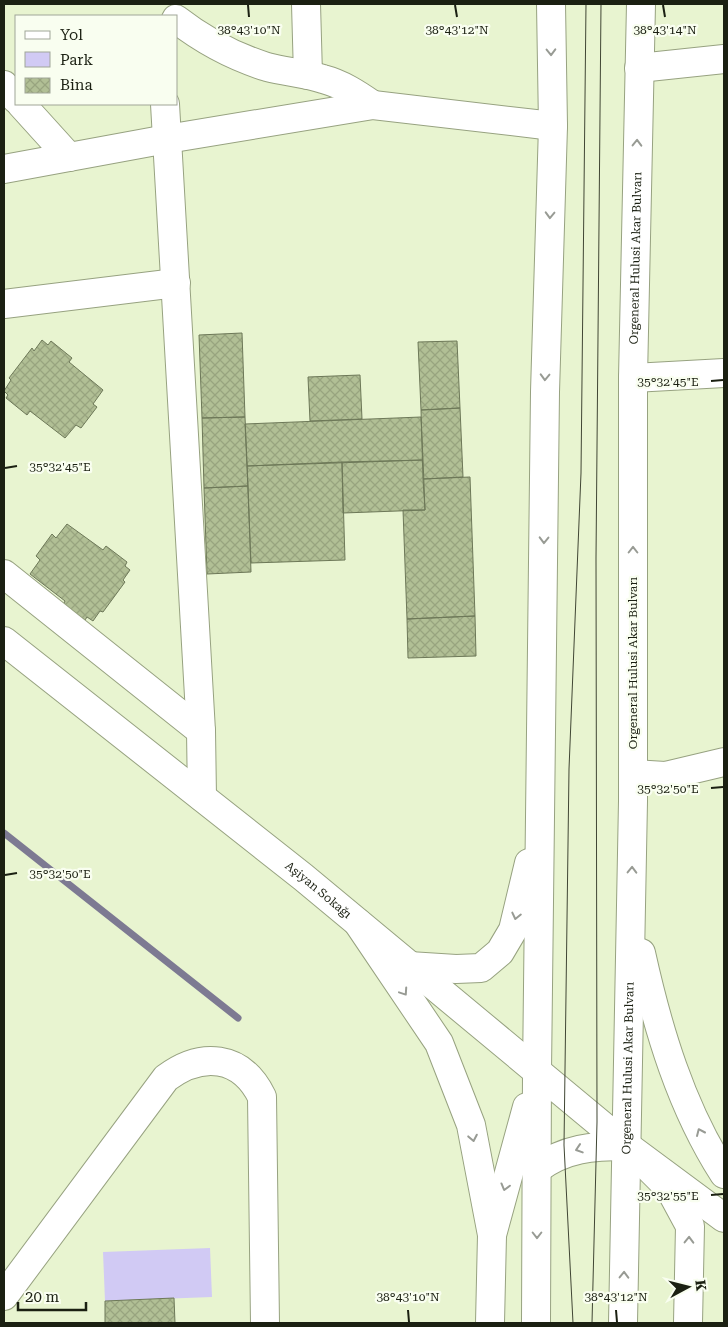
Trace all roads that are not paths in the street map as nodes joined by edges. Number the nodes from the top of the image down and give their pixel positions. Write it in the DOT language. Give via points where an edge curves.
graph roads {
  1 [pos="306,4"];
  2 [pos="551,4"];
  3 [pos="641,4"];
  4 [pos="178,20"];
  5 [pos="724,59"];
  6 [pos="639,68"];
  7 [pos="308,75"];
  8 [pos="4,85"];
  9 [pos="15,98"];
  10 [pos="22,105"];
  11 [pos="165,105"];
  12 [pos="374,105"];
  13 [pos="553,126"];
  14 [pos="167,139"];
  15 [pos="69,157"];
  16 [pos="4,169"];
  17 [pos="176,283"];
  18 [pos="4,304"];
  19 [pos="724,374"];
  20 [pos="632,378"];
  21 [pos="4,574"];
  22 [pos="4,641"];
  23 [pos="201,731"];
  24 [pos="724,762"];
  25 [pos="633,774"];
  26 [pos="202,797"];
  27 [pos="540,818"];
  28 [pos="631,910"];
  29 [pos="358,923"];
  30 [pos="409,966"];
  31 [pos="537,1072"];
  32 [pos="627,1146"];
  33 [pos="537,1169"];
  34 [pos="724,1174"];
  35 [pos="724,1218"];
  36 [pos="492,1235"];
  37 [pos="4,1296"];
  38 [pos="265,1323"];
  39 [pos="490,1323"];
  40 [pos="536,1323"];
  41 [pos="623,1323"];
  42 [pos="688,1323"];
  1 -- 7 [label="main road"];
  2 -- 13 [label="main road, one-way"];
  3 -- 6 [label="main road, Orgeneral Hulusi Akar Bulvarı"];
  4 -- 7 [label="main road" via="238,56"];
  5 -- 6 [label="main road"];
  20 -- 6 [label="main road, Orgeneral Hulusi Akar Bulvarı, one-way"];
  7 -- 12 [label="main road" via="340,85"];
  8 -- 9 [label="main road"];
  10 -- 15 [label="main road"];
  11 -- 14 [label="main road"];
  12 -- 13 [label="main road"];
  12 -- 14 [label="main road"];
  13 -- 27 [label="main road, one-way" via="545,392"];
  14 -- 15 [label="main road"];
  14 -- 17 [label="main road"];
  15 -- 16 [label="main road"];
  17 -- 18 [label="main road"];
  17 -- 23 [label="main road"];
  19 -- 20 [label="main road"];
  25 -- 20 [label="main road, Orgeneral Hulusi Akar Bulvarı, one-way"];
  21 -- 23 [label="main road"];
  22 -- 26 [label="main road, Aşiyan Sokağı"];
  23 -- 26 [label="main road"];
  24 -- 25 [label="main road" via="665,776"];
  28 -- 25 [label="main road, Orgeneral Hulusi Akar Bulvarı, one-way"];
  26 -- 29 [label="main road, Aşiyan Sokağı"];
  27 -- 30 [label="main road, one-way" via="513,930 500,952 481,968"];
  27 -- 31 [label="main road"];
  28 -- 32 [label="main road, Orgeneral Hulusi Akar Bulvarı"];
  34 -- 28 [label="main road, one-way" via="707,1147 672,1069"];
  29 -- 30 [label="main road, Aşiyan Sokağı"];
  29 -- 36 [label="main road, one-way" via="438,1043 471,1125"];
  30 -- 31 [label="main road, Aşiyan Sokağı"];
  31 -- 32 [label="main road, Aşiyan Sokağı"];
  31 -- 33 [label="main road"];
  31 -- 36 [label="main road, one-way"];
  32 -- 33 [label="main road, one-way" via="589,1146 549,1159"];
  32 -- 35 [label="main road"];
  41 -- 32 [label="main road, Orgeneral Hulusi Akar Bulvarı, one-way"];
  42 -- 32 [label="main road, one-way" via="690,1226 670,1189"];
  33 -- 40 [label="main road, one-way"];
  36 -- 39 [label="main road"];
  37 -- 38 [label="main road" via="166,1078 191,1064 224,1062 244,1072 262,1097"];
}
